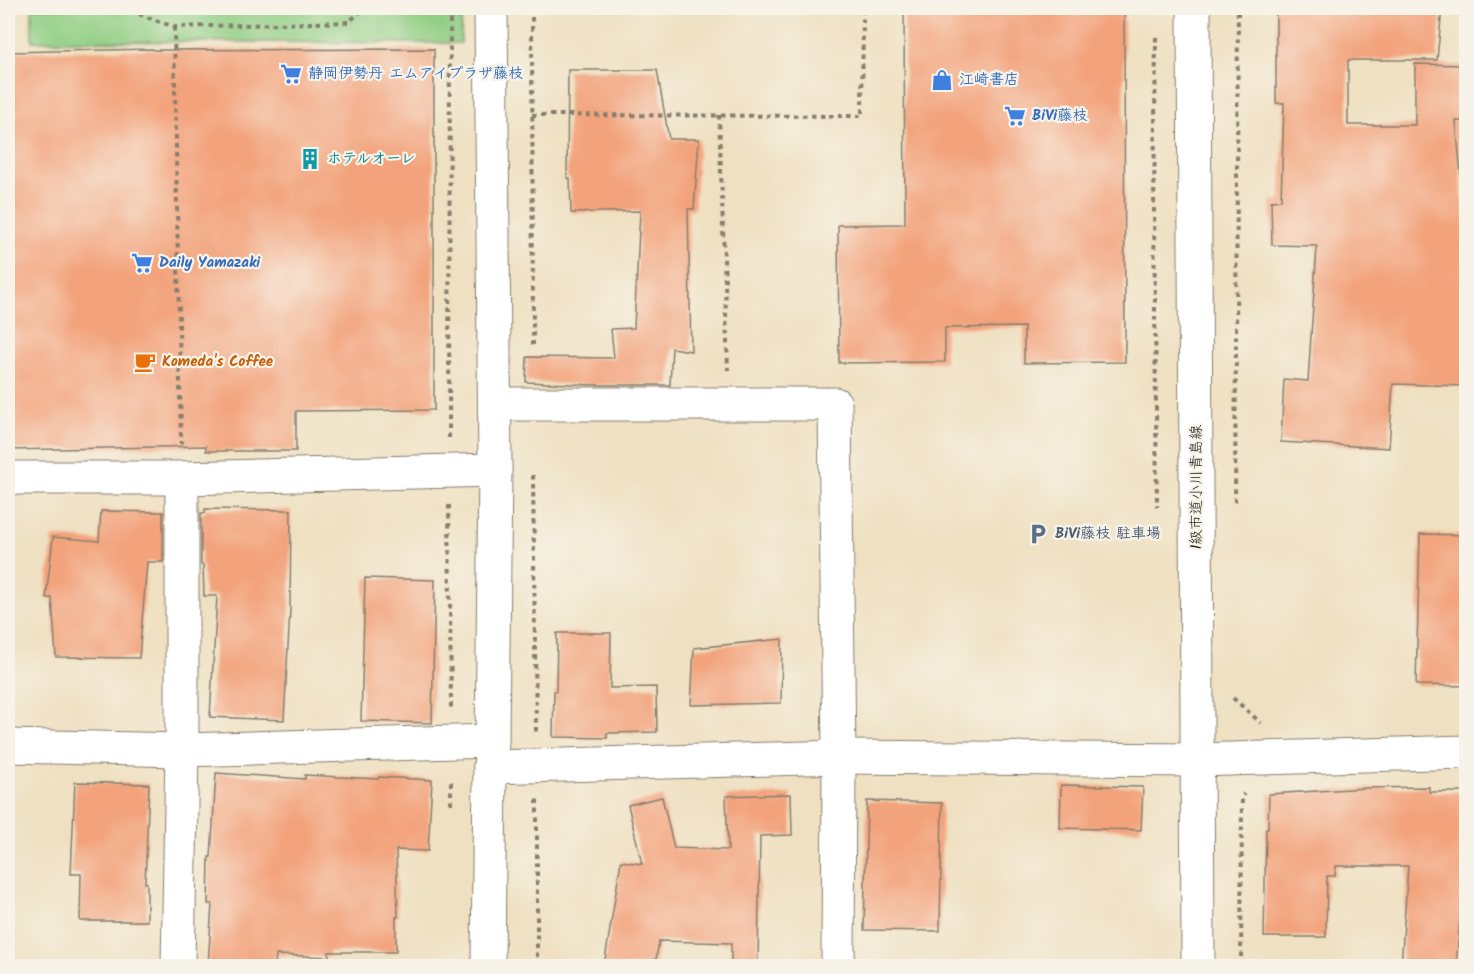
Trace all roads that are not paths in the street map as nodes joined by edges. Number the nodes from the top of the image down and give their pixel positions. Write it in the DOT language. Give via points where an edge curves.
graph roads {
  1 [pos="491,8"];
  2 [pos="1194,8"];
  3 [pos="495,404"];
  4 [pos="495,470"];
  5 [pos="8,478"];
  6 [pos="182,478"];
  7 [pos="8,746"];
  8 [pos="182,750"];
  9 [pos="1467,752"];
  10 [pos="491,754"];
  11 [pos="839,757"];
  12 [pos="1198,760"];
  13 [pos="178,966"];
  14 [pos="488,966"];
  15 [pos="838,966"];
  16 [pos="1198,966"];
  1 -- 3 [label="street"];
  2 -- 12 [label="street, 1級市道小川青島線"];
  3 -- 4 [label="street"];
  3 -- 11 [label="street" via="834,404"];
  4 -- 6 [label="street"];
  4 -- 10 [label="street"];
  5 -- 6 [label="street"];
  6 -- 8 [label="street"];
  7 -- 8 [label="street"];
  8 -- 10 [label="street" via="451,742"];
  8 -- 13 [label="street"];
  9 -- 12 [label="street"];
  10 -- 11 [label="street" via="537,765"];
  10 -- 14 [label="street"];
  11 -- 12 [label="street"];
  11 -- 15 [label="street"];
  12 -- 16 [label="street, 1級市道小川青島線"];
}
